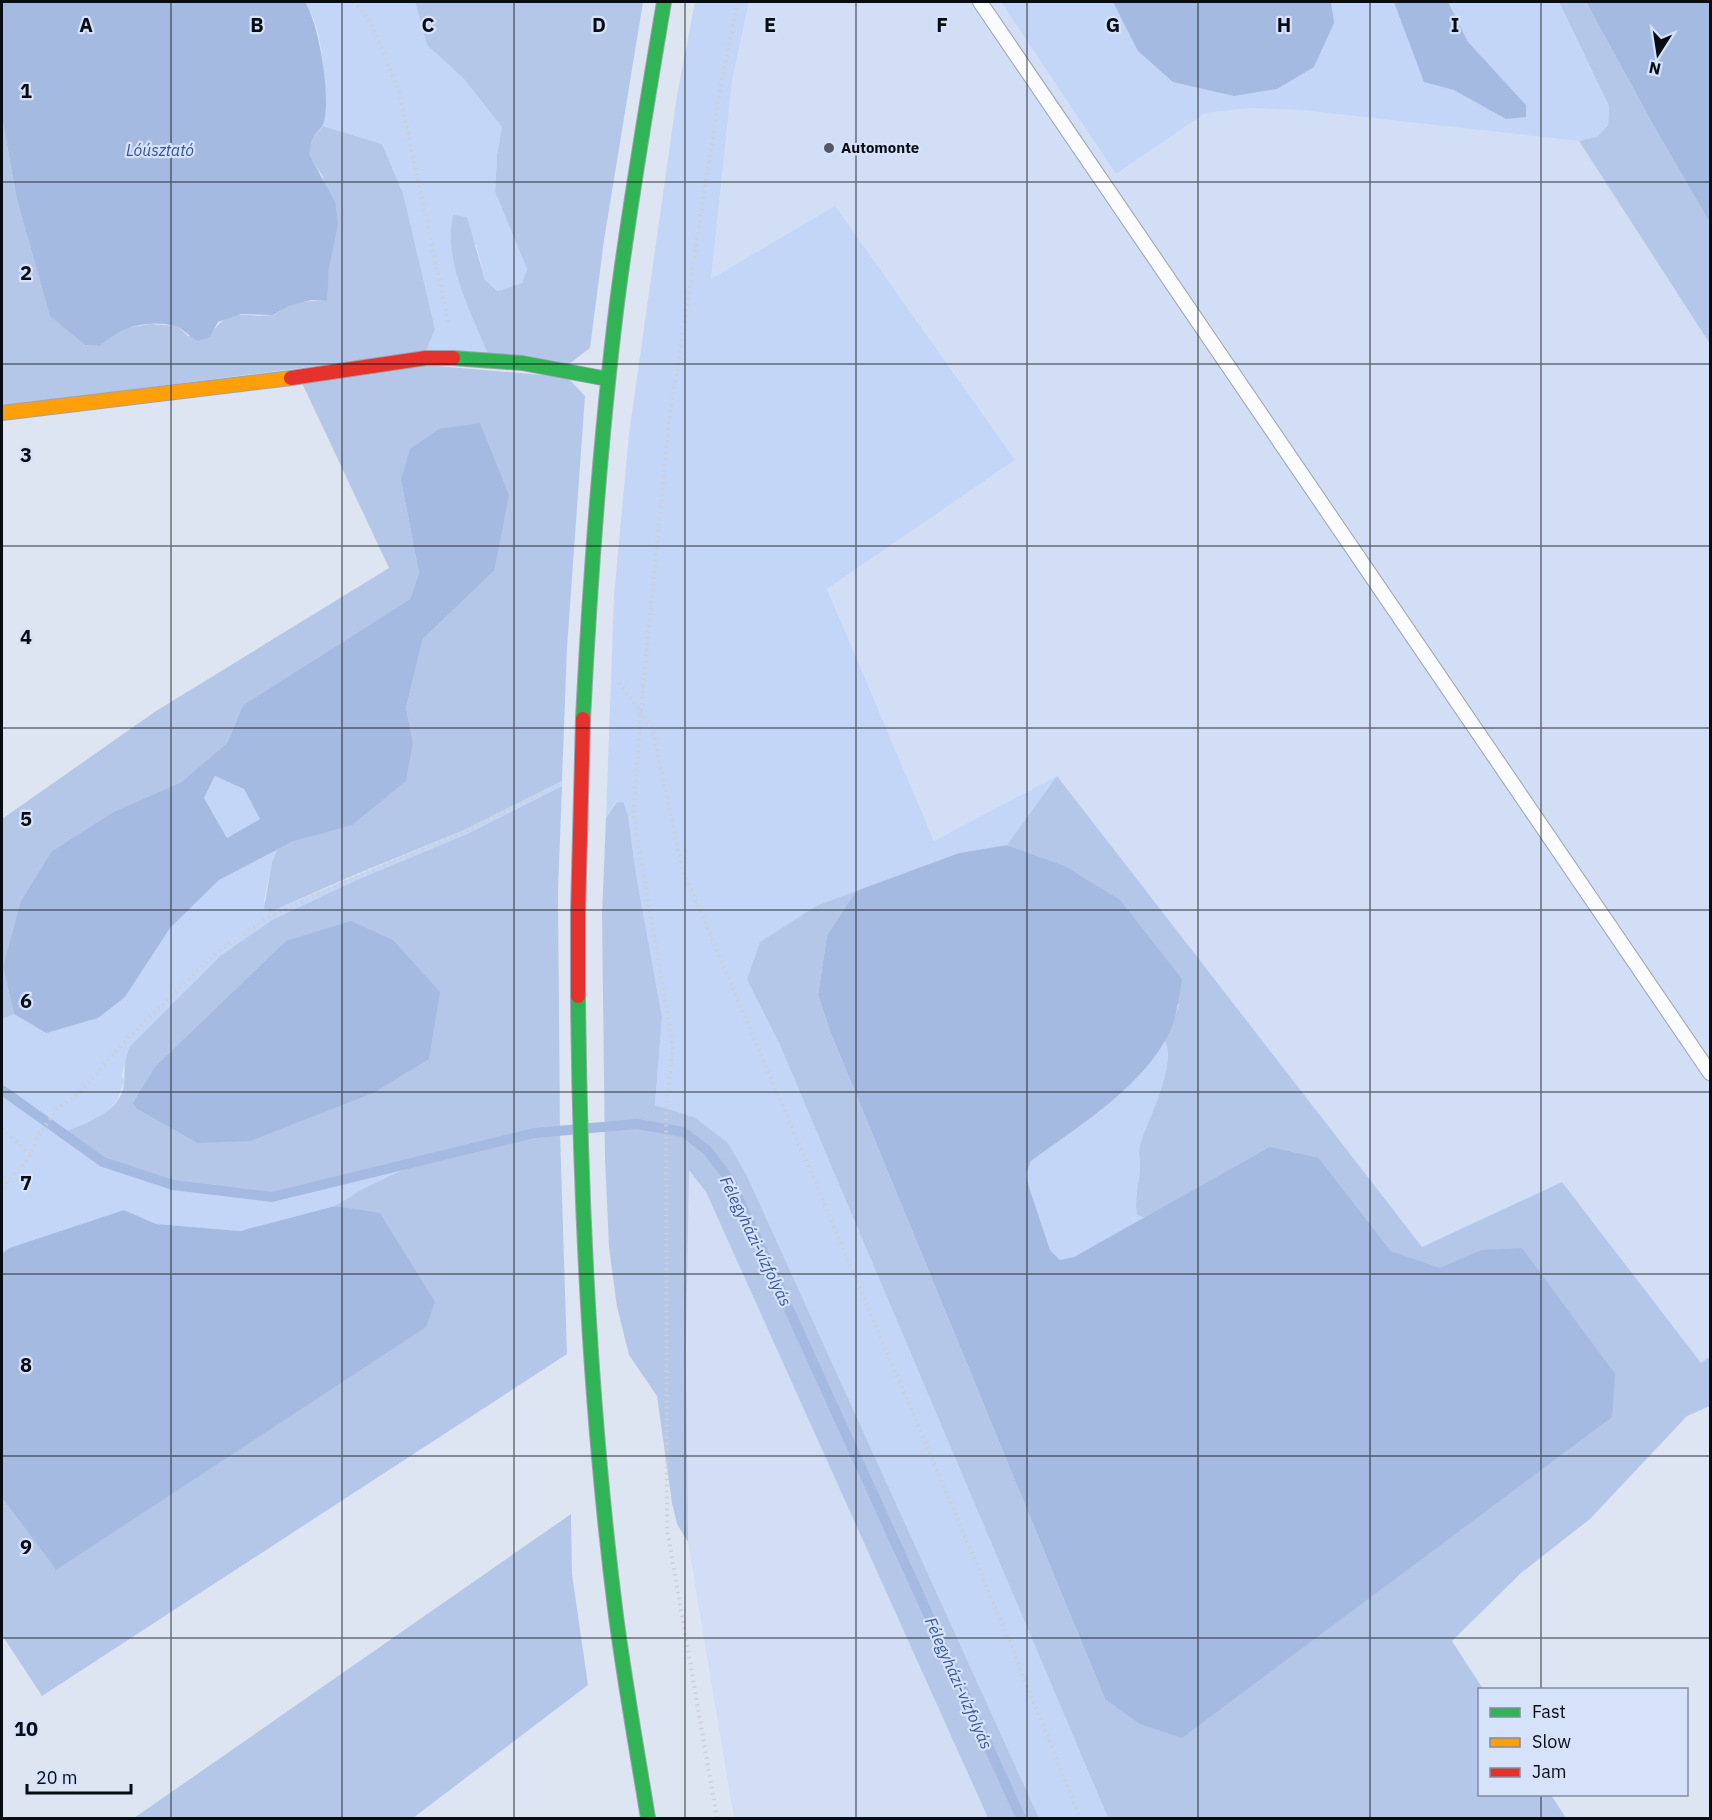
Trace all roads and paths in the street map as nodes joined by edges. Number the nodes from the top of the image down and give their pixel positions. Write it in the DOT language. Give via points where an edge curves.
graph roads {
  1 [pos="353,2"];
  2 [pos="664,2"];
  3 [pos="738,2"];
  4 [pos="980,2"];
  5 [pos="454,358"];
  6 [pos="608,379"];
  7 [pos="2,413"];
  8 [pos="613,677"];
  9 [pos="641,710"];
  10 [pos="581,777"];
  11 [pos="1710,1073"];
  12 [pos="2,1129"];
  13 [pos="31,1155"];
  14 [pos="2,1188"];
  15 [pos="648,1818"];
  16 [pos="717,1818"];
  17 [pos="1080,1818"];
  1 -- 5 [label="path" via="369,18 399,92"];
  2 -- 6 [label="main road" via="625,242"];
  3 -- 9 [label="path" via="669,422"];
  4 -- 11 [label="lane"];
  5 -- 6 [label="main road" via="522,363"];
  5 -- 7 [label="main road" via="426,358"];
  6 -- 10 [label="main road" via="586,643"];
  8 -- 9 [label="path"];
  9 -- 16 [label="path" via="633,814 673,1047 666,1108 667,1529"];
  9 -- 17 [label="path" via="652,727 682,868 1008,1638"];
  10 -- 13 [label="path" via="271,916 216,953 126,1040 79,1093 57,1108 38,1136"];
  10 -- 15 [label="main road" via="577,933 580,1108 591,1351 624,1674"];
  12 -- 13 [label="path"];
  13 -- 14 [label="path"];
}
